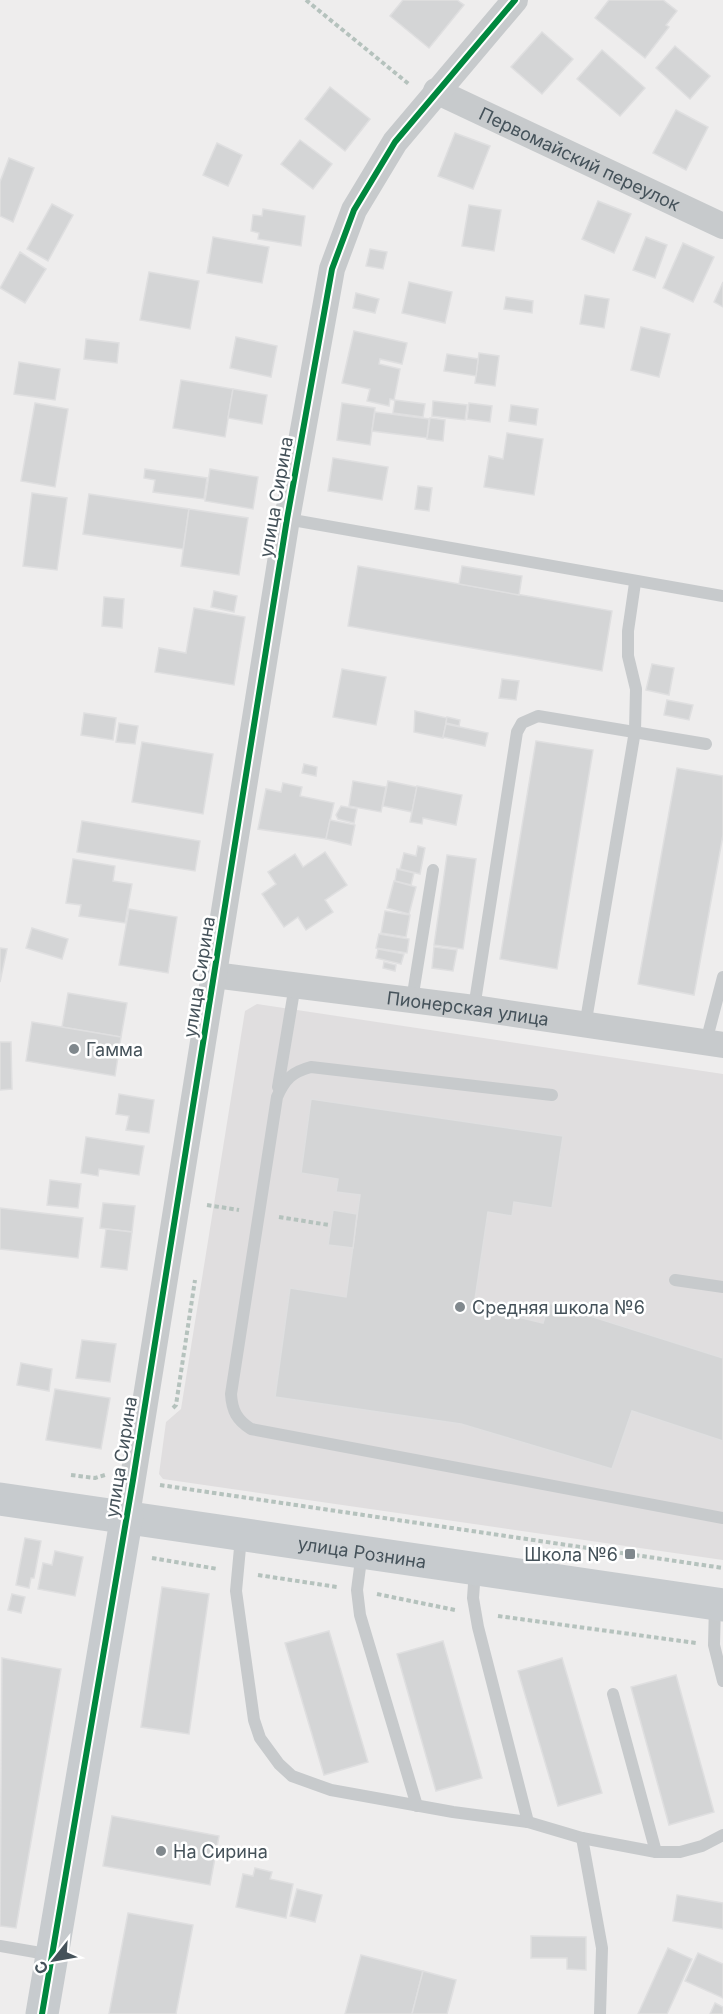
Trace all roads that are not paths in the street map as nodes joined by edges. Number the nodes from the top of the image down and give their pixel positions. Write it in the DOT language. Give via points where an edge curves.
graph roads {
  1 [pos="515,0"];
  2 [pos="436,91"];
  3 [pos="723,226"];
  4 [pos="286,519"];
  5 [pos="635,583"];
  6 [pos="723,596"];
  7 [pos="635,731"];
  8 [pos="706,744"];
  9 [pos="433,870"];
  10 [pos="214,975"];
  11 [pos="723,977"];
  12 [pos="295,985"];
  13 [pos="412,1000"];
  14 [pos="474,1008"];
  15 [pos="585,1026"];
  16 [pos="714,1043"];
  17 [pos="552,1095"];
  18 [pos="277,1097"];
  19 [pos="675,1280"];
  20 [pos="723,1287"];
  21 [pos="0,1499"];
  22 [pos="127,1515"];
  23 [pos="723,1518"];
  24 [pos="242,1533"];
  25 [pos="362,1552"];
  26 [pos="475,1570"];
  27 [pos="719,1604"];
  28 [pos="723,1681"];
  29 [pos="613,1694"];
  30 [pos="417,1806"];
  31 [pos="528,1822"];
  32 [pos="723,1835"];
  33 [pos="582,1838"];
  34 [pos="656,1852"];
  35 [pos="0,1946"];
  36 [pos="52,1955"];
  37 [pos="42,2014"];
  38 [pos="600,2014"];
  1 -- 2 [label="street, улица Сирина"];
  2 -- 3 [label="street, Первомайский переулок"];
  2 -- 4 [label="street, улица Сирина" via="373,176 341,241"];
  4 -- 5 [label="lane"];
  4 -- 10 [label="street, улица Сирина"];
  5 -- 6 [label="lane"];
  5 -- 7 [label="lane" via="628,631 628,656 636,689"];
  7 -- 8 [label="lane"];
  7 -- 14 [label="lane" via="538,716 522,723 517,732"];
  7 -- 15 [label="lane"];
  9 -- 13 [label="lane"];
  10 -- 12 [label="street, Пионерская улица"];
  10 -- 22 [label="street, улица Сирина"];
  11 -- 16 [label="lane"];
  12 -- 13 [label="street, Пионерская улица"];
  12 -- 18 [label="lane"];
  13 -- 14 [label="street, Пионерская улица"];
  14 -- 15 [label="street, Пионерская улица"];
  15 -- 16 [label="street, Пионерская улица"];
  17 -- 18 [label="lane" via="311,1067 296,1071 284,1082"];
  18 -- 23 [label="lane" via="231,1394 232,1408 240,1422 251,1429"];
  19 -- 20 [label="lane"];
  21 -- 22 [label="main road, улица Рознина"];
  22 -- 24 [label="main road, улица Рознина"];
  22 -- 36 [label="main road, улица Сирина"];
  24 -- 25 [label="main road, улица Рознина"];
  24 -- 30 [label="lane" via="236,1572 254,1720 260,1738 292,1776 309,1784"];
  25 -- 26 [label="main road, улица Рознина"];
  25 -- 30 [label="lane" via="357,1590 360,1615"];
  26 -- 27 [label="main road, улица Рознина"];
  26 -- 31 [label="lane" via="476,1614"];
  27 -- 28 [label="lane" via="714,1645"];
  29 -- 34 [label="lane"];
  30 -- 31 [label="lane"];
  31 -- 33 [label="lane"];
  32 -- 34 [label="lane" via="680,1852"];
  33 -- 34 [label="lane"];
  33 -- 38 [label="lane" via="602,1948"];
  35 -- 36 [label="lane"];
  36 -- 37 [label="main road, улица Сирина"];
}
